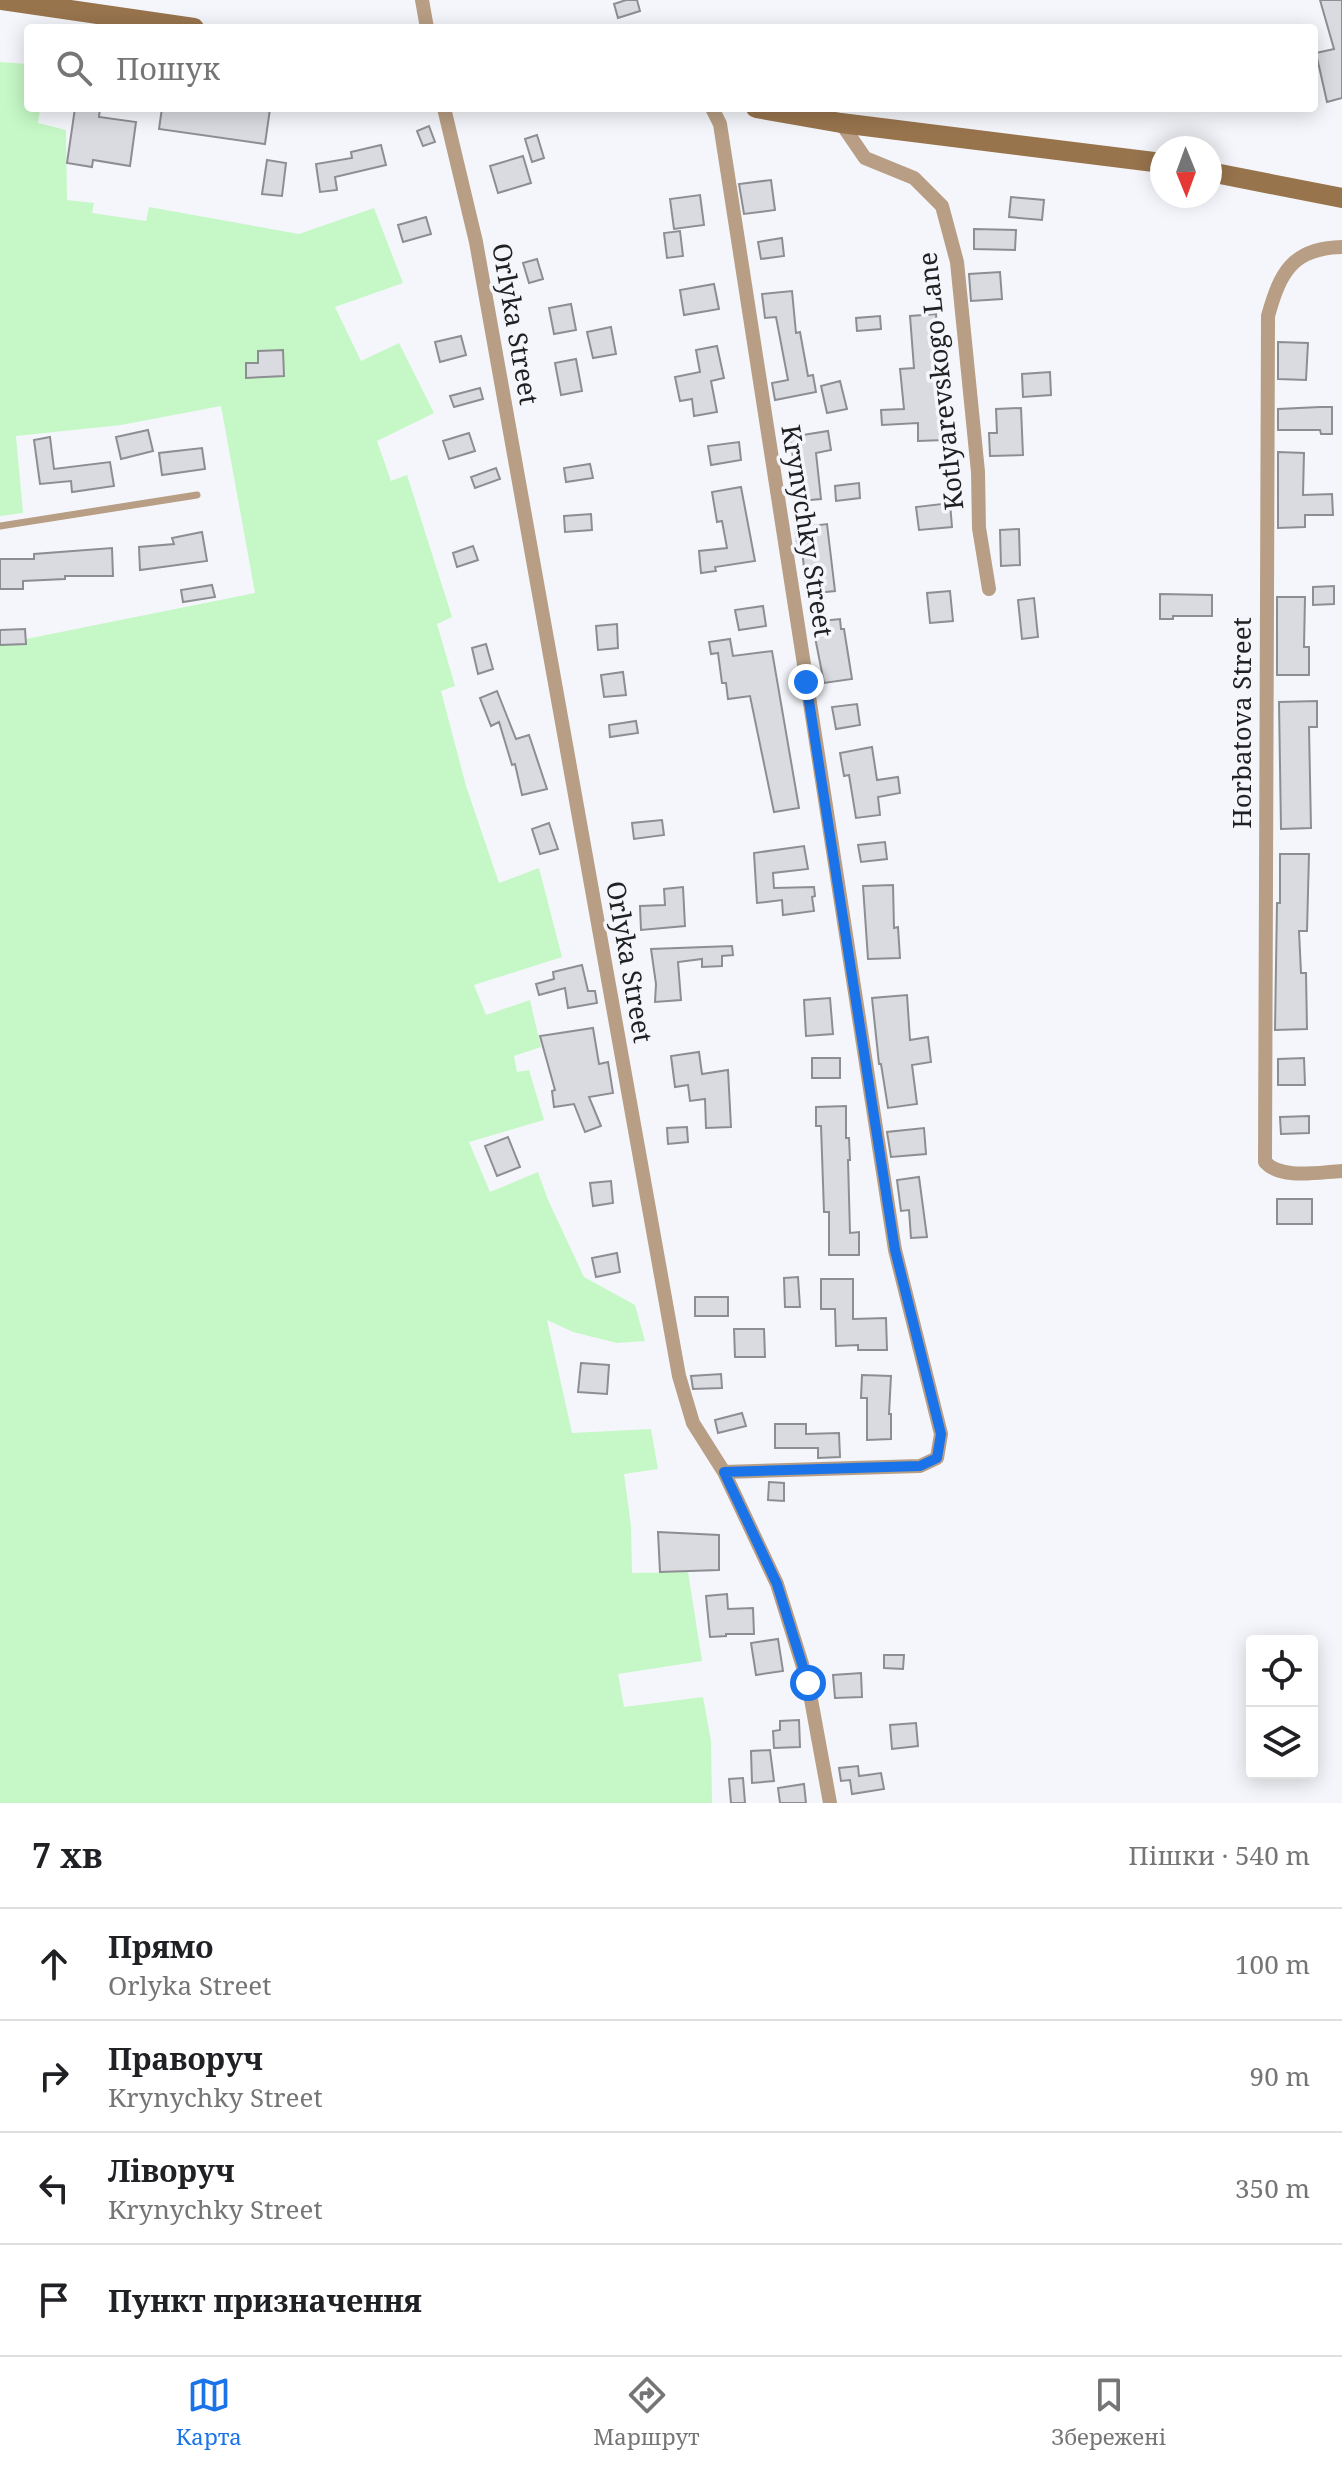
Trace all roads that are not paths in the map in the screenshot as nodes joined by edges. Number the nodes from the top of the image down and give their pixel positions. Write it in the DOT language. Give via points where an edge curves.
graph roads {
  1 [pos="2,0"];
  2 [pos="422,0"];
  3 [pos="167,24"];
  4 [pos="426,24"];
  5 [pos="445,112"];
  6 [pos="714,112"];
  7 [pos="779,112"];
  8 [pos="841,123"];
  9 [pos="1150,162"];
  10 [pos="1222,174"];
  11 [pos="1342,198"];
  12 [pos="1342,247"];
  13 [pos="197,495"];
  14 [pos="0,526"];
  15 [pos="989,589"];
  16 [pos="1342,1171"];
  17 [pos="724,1472"];
  18 [pos="830,1803"];
  1 -- 3 [label="main road"];
  2 -- 4 [label="street"];
  5 -- 17 [label="street, Orlyka Street" via="476,242 679,1376 693,1423"];
  6 -- 17 [label="street, Krynychky Street" via="720,124 895,1250 941,1434 937,1458 920,1466"];
  7 -- 8 [label="main road"];
  8 -- 9 [label="main road"];
  8 -- 15 [label="street, Kotlyarevskogo Lane" via="865,158 914,178 942,206 957,262 979,528"];
  10 -- 11 [label="main road"];
  12 -- 16 [label="street, Horbatova Street" via="1298,258 1278,283 1268,316 1265,1146 1265,1162 1272,1170"];
  13 -- 14 [label="lane"];
  17 -- 18 [label="street, Orlyka Street" via="786,1612 808,1683"];
}
